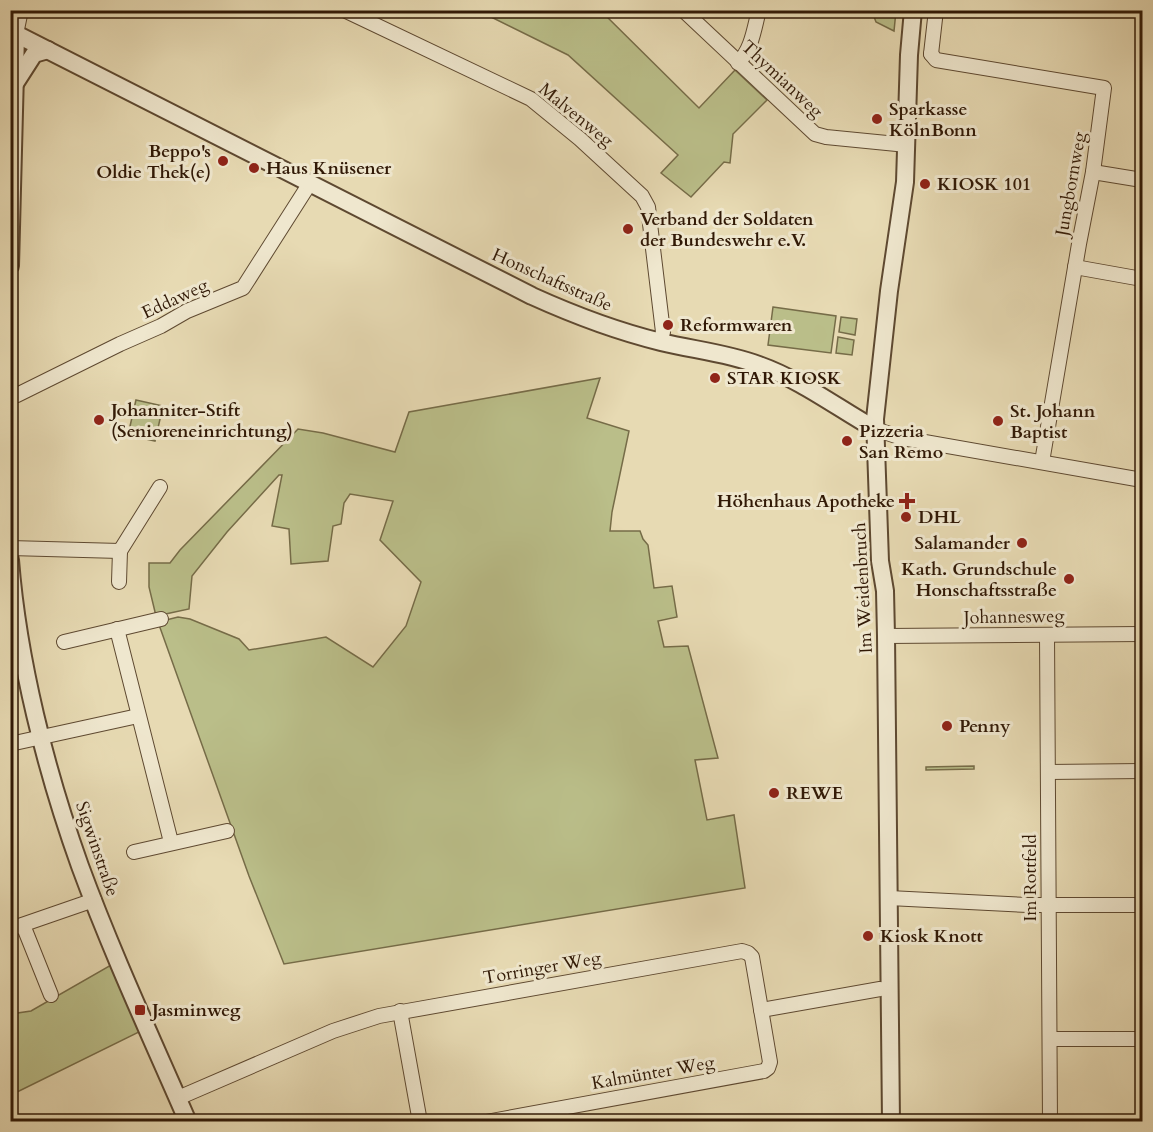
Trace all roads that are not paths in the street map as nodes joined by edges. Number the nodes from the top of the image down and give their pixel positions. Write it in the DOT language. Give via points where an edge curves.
graph roads {
  1 [pos="21,10"];
  2 [pos="344,10"];
  3 [pos="683,10"];
  4 [pos="759,10"];
  5 [pos="913,10"];
  6 [pos="936,10"];
  7 [pos="13,32"];
  8 [pos="48,50"];
  9 [pos="931,54"];
  10 [pos="909,55"];
  11 [pos="738,63"];
  12 [pos="16,83"];
  13 [pos="13,103"];
  14 [pos="907,145"];
  15 [pos="1093,172"];
  16 [pos="1143,180"];
  17 [pos="310,183"];
  18 [pos="10,266"];
  19 [pos="1075,267"];
  20 [pos="1143,279"];
  21 [pos="660,342"];
  22 [pos="10,396"];
  23 [pos="875,429"];
  24 [pos="1042,462"];
  25 [pos="1143,480"];
  26 [pos="160,487"];
  27 [pos="10,548"];
  28 [pos="120,551"];
  29 [pos="11,570"];
  30 [pos="119,582"];
  31 [pos="160,619"];
  32 [pos="117,629"];
  33 [pos="1142,634"];
  34 [pos="1047,635"];
  35 [pos="886,636"];
  36 [pos="64,642"];
  37 [pos="138,716"];
  38 [pos="41,738"];
  39 [pos="10,744"];
  40 [pos="1143,771"];
  41 [pos="1048,772"];
  42 [pos="226,831"];
  43 [pos="171,842"];
  44 [pos="134,852"];
  45 [pos="889,898"];
  46 [pos="94,900"];
  47 [pos="1049,905"];
  48 [pos="1143,905"];
  49 [pos="17,927"];
  50 [pos="880,989"];
  51 [pos="51,995"];
  52 [pos="761,1010"];
  53 [pos="400,1011"];
  54 [pos="1050,1039"];
  55 [pos="1143,1039"];
  56 [pos="178,1098"];
  57 [pos="187,1121"];
  58 [pos="420,1122"];
  59 [pos="486,1122"];
  60 [pos="891,1122"];
  61 [pos="1050,1122"];
  1 -- 7 [label="street"];
  2 -- 21 [label="street, Malvenweg" via="531,99 642,196 648,207 663,332"];
  3 -- 11 [label="street, Thymianweg"];
  4 -- 11 [label="street" via="751,44"];
  5 -- 10 [label="street, Im Weidenbruch"];
  6 -- 9 [label="street"];
  7 -- 8 [label="street, Honschaftsstraße"];
  7 -- 12 [label="street"];
  8 -- 12 [label="street" via="34,54"];
  8 -- 17 [label="street, Honschaftsstraße"];
  9 -- 10 [label="street"];
  9 -- 15 [label="street, Jungbornweg" via="936,60 1104,88"];
  10 -- 14 [label="street, Im Weidenbruch"];
  11 -- 14 [label="street, Thymianweg" via="815,134"];
  12 -- 13 [label="street"];
  13 -- 18 [label="street"];
  14 -- 23 [label="street, Im Weidenbruch"];
  15 -- 16 [label="street"];
  15 -- 19 [label="street, Jungbornweg"];
  17 -- 21 [label="street, Honschaftsstraße" via="539,300 603,326"];
  17 -- 22 [label="street, Eddaweg" via="243,288"];
  19 -- 20 [label="street"];
  19 -- 24 [label="street, Jungbornweg"];
  21 -- 23 [label="street, Honschaftsstraße" via="727,355 776,372"];
  23 -- 24 [label="street, Honschaftsstraße" via="902,438"];
  23 -- 35 [label="street, Im Weidenbruch"];
  24 -- 25 [label="street, Honschaftsstraße"];
  26 -- 28 [label="street"];
  27 -- 28 [label="street"];
  28 -- 30 [label="street"];
  29 -- 38 [label="street, Sigwinstraße"];
  31 -- 32 [label="street"];
  32 -- 36 [label="street"];
  32 -- 37 [label="street"];
  33 -- 34 [label="street, Johannesweg"];
  34 -- 35 [label="street, Johannesweg"];
  34 -- 41 [label="street, Im Rottfeld"];
  35 -- 45 [label="street, Im Weidenbruch"];
  37 -- 38 [label="street"];
  37 -- 43 [label="street"];
  38 -- 39 [label="street"];
  38 -- 46 [label="street, Sigwinstraße"];
  40 -- 41 [label="street"];
  41 -- 47 [label="street, Im Rottfeld"];
  42 -- 43 [label="street"];
  43 -- 44 [label="street"];
  45 -- 47 [label="street"];
  45 -- 60 [label="street, Im Weidenbruch"];
  46 -- 49 [label="street"];
  46 -- 56 [label="street, Sigwinstraße"];
  47 -- 48 [label="street"];
  47 -- 54 [label="street, Im Rottfeld"];
  49 -- 51 [label="street"];
  50 -- 52 [label="street"];
  52 -- 53 [label="street, Torringer Weg" via="752,957 742,951"];
  52 -- 59 [label="street, Kalmünter Weg" via="770,1062 764,1071"];
  53 -- 56 [label="street, Torringer Weg" via="355,1022"];
  53 -- 58 [label="street"];
  54 -- 55 [label="street"];
  54 -- 61 [label="street, Im Rottfeld"];
  56 -- 57 [label="street, Sigwinstraße"];
}
